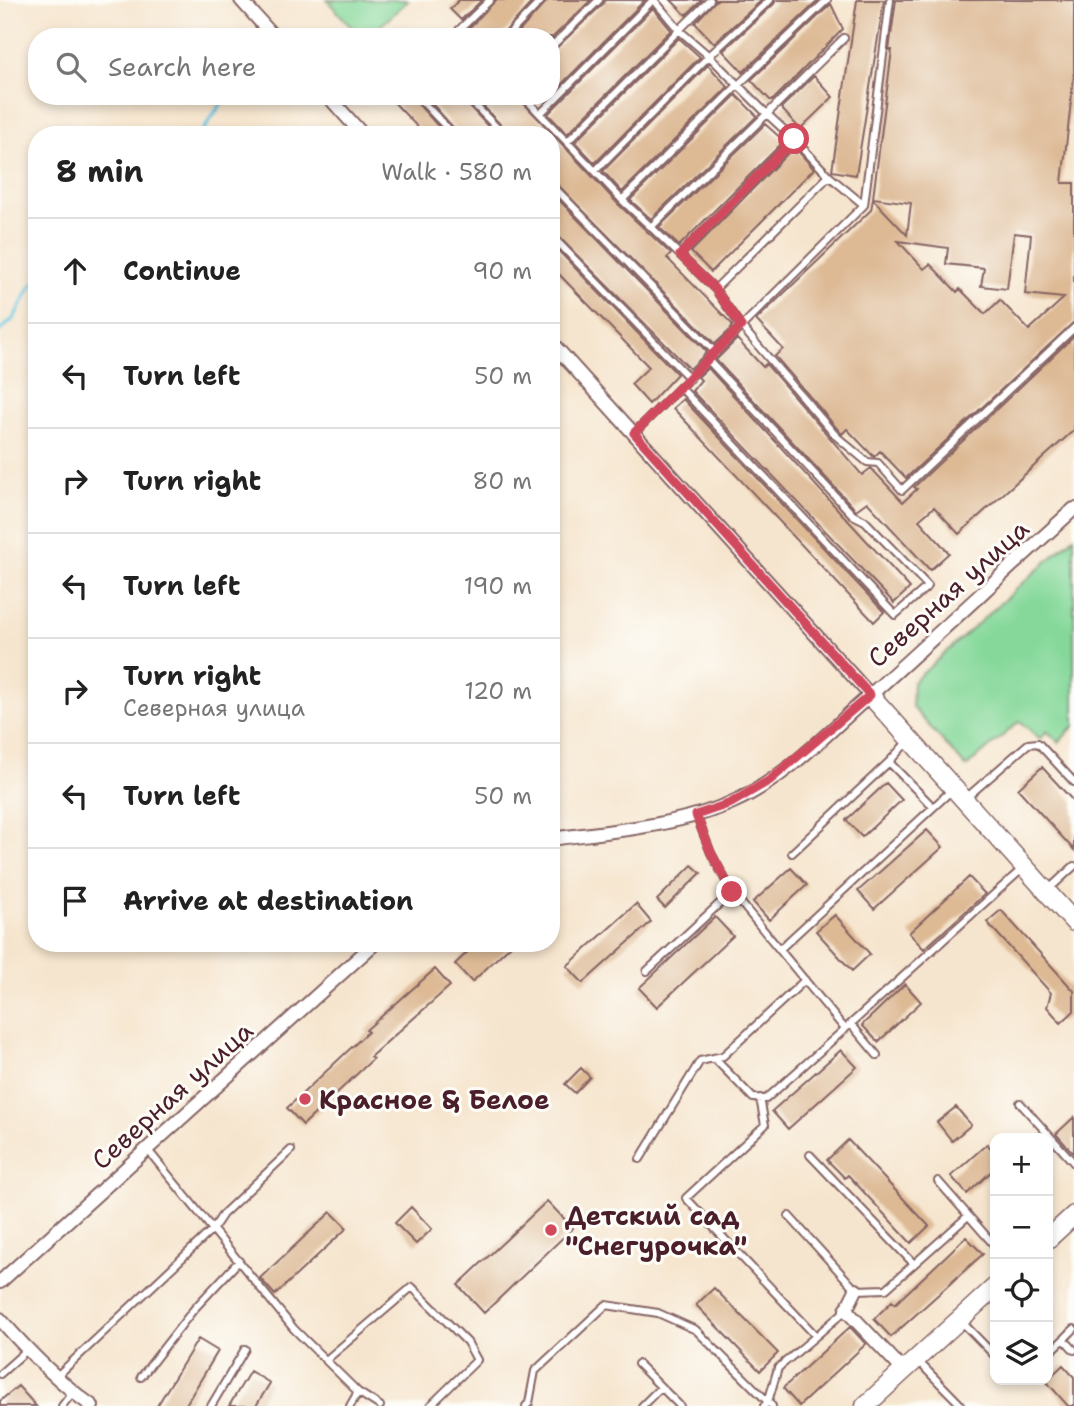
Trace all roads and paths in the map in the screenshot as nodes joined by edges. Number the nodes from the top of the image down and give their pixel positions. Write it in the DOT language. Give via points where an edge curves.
graph roads {
  1 [pos="241,0"];
  2 [pos="490,0"];
  3 [pos="542,0"];
  4 [pos="599,0"];
  5 [pos="654,0"];
  6 [pos="710,0"];
  7 [pos="769,0"];
  8 [pos="827,0"];
  9 [pos="890,0"];
  10 [pos="266,28"];
  11 [pos="461,28"];
  12 [pos="515,28"];
  13 [pos="679,30"];
  14 [pos="560,38"];
  15 [pos="844,38"];
  16 [pos="709,56"];
  17 [pos="738,85"];
  18 [pos="560,94"];
  19 [pos="336,105"];
  20 [pos="425,105"];
  21 [pos="475,105"];
  22 [pos="532,105"];
  23 [pos="549,105"];
  24 [pos="540,114"];
  25 [pos="767,114"];
  26 [pos="355,126"];
  27 [pos="445,126"];
  28 [pos="495,126"];
  29 [pos="552,126"];
  30 [pos="560,135"];
  31 [pos="794,139"];
  32 [pos="567,142"];
  33 [pos="595,172"];
  34 [pos="829,176"];
  35 [pos="560,193"];
  36 [pos="622,200"];
  37 [pos="864,205"];
  38 [pos="652,228"];
  39 [pos="560,244"];
  40 [pos="680,255"];
  41 [pos="715,289"];
  42 [pos="741,326"];
  43 [pos="1074,328"];
  44 [pos="560,352"];
  45 [pos="716,353"];
  46 [pos="708,360"];
  47 [pos="690,379"];
  48 [pos="681,388"];
  49 [pos="634,433"];
  50 [pos="1074,509"];
  51 [pos="870,695"];
  52 [pos="910,739"];
  53 [pos="889,762"];
  54 [pos="1074,782"];
  55 [pos="959,794"];
  56 [pos="933,807"];
  57 [pos="696,815"];
  58 [pos="560,838"];
  59 [pos="792,853"];
  60 [pos="1074,866"];
  61 [pos="1025,867"];
  62 [pos="1047,891"];
  63 [pos="732,892"];
  64 [pos="1074,922"];
  65 [pos="780,949"];
  66 [pos="365,952"];
  67 [pos="647,971"];
  68 [pos="805,980"];
  69 [pos="848,1026"];
  70 [pos="877,1055"];
  71 [pos="714,1058"];
  72 [pos="760,1098"];
  73 [pos="1020,1103"];
  74 [pos="147,1149"];
  75 [pos="291,1150"];
  76 [pos="810,1155"];
  77 [pos="640,1159"];
  78 [pos="1074,1163"];
  79 [pos="938,1181"];
  80 [pos="789,1216"];
  81 [pos="968,1216"];
  82 [pos="1073,1218"];
  83 [pos="213,1229"];
  84 [pos="1053,1235"];
  85 [pos="990,1240"];
  86 [pos="239,1261"];
  87 [pos="914,1264"];
  88 [pos="0,1282"];
  89 [pos="856,1290"];
  90 [pos="990,1292"];
  91 [pos="846,1310"];
  92 [pos="0,1319"];
  93 [pos="960,1319"];
  94 [pos="1074,1329"];
  95 [pos="817,1336"];
  96 [pos="1064,1339"];
  97 [pos="245,1349"];
  98 [pos="1053,1349"];
  99 [pos="27,1350"];
  100 [pos="1074,1350"];
  101 [pos="990,1351"];
  102 [pos="326,1360"];
  103 [pos="638,1364"];
  104 [pos="910,1365"];
  105 [pos="0,1374"];
  106 [pos="56,1377"];
  107 [pos="141,1377"];
  108 [pos="661,1387"];
  109 [pos="73,1392"];
  110 [pos="358,1392"];
  111 [pos="768,1405"];
  112 [pos="62,1406"];
  113 [pos="92,1406"];
  114 [pos="211,1406"];
  115 [pos="350,1406"];
  116 [pos="380,1406"];
  117 [pos="430,1406"];
  118 [pos="526,1406"];
  119 [pos="642,1406"];
  120 [pos="680,1406"];
  121 [pos="865,1406"];
  122 [pos="962,1406"];
  1 -- 10 [label="street"];
  2 -- 11 [label="lane"];
  3 -- 12 [label="lane"];
  4 -- 14 [label="lane"];
  5 -- 13 [label="lane"];
  5 -- 18 [label="lane"];
  6 -- 13 [label="lane"];
  7 -- 16 [label="lane"];
  8 -- 17 [label="lane"];
  9 -- 37 [label="lane"];
  13 -- 16 [label="lane"];
  13 -- 32 [label="lane"];
  15 -- 25 [label="lane"];
  16 -- 17 [label="lane"];
  16 -- 33 [label="lane"];
  17 -- 25 [label="lane"];
  17 -- 36 [label="lane"];
  19 -- 26 [label="street"];
  20 -- 27 [label="lane"];
  21 -- 28 [label="lane"];
  22 -- 24 [label="lane"];
  23 -- 24 [label="lane"];
  24 -- 29 [label="lane"];
  25 -- 31 [label="lane"];
  25 -- 38 [label="lane"];
  30 -- 32 [label="lane"];
  31 -- 34 [label="lane"];
  31 -- 40 [label="lane"];
  32 -- 33 [label="lane"];
  33 -- 36 [label="lane"];
  34 -- 37 [label="lane"];
  34 -- 41 [label="lane"];
  35 -- 45 [label="lane"];
  36 -- 38 [label="lane"];
  37 -- 42 [label="lane"];
  38 -- 40 [label="lane"];
  39 -- 47 [label="lane"];
  40 -- 41 [label="lane"];
  41 -- 42 [label="lane"];
  42 -- 43 [label="lane" via="836,436 867,462 878,463 902,490"];
  42 -- 45 [label="lane"];
  44 -- 49 [label="street"];
  45 -- 46 [label="lane"];
  46 -- 47 [label="lane"];
  46 -- 48 [label="lane" via="853,515 865,521 928,586 895,615"];
  47 -- 48 [label="lane"];
  48 -- 49 [label="lane"];
  49 -- 51 [label="street"];
  50 -- 51 [label="street, Северная улица"];
  51 -- 52 [label="street"];
  51 -- 57 [label="street, Северная улица" via="770,780 731,803"];
  52 -- 53 [label="lane"];
  52 -- 55 [label="street"];
  53 -- 56 [label="lane"];
  53 -- 59 [label="lane"];
  54 -- 55 [label="lane" via="1038,743 1028,744"];
  55 -- 56 [label="lane"];
  55 -- 61 [label="street"];
  56 -- 65 [label="lane"];
  57 -- 58 [label="street, Северная улица"];
  57 -- 63 [label="lane"];
  60 -- 62 [label="lane"];
  61 -- 62 [label="street"];
  61 -- 69 [label="lane"];
  62 -- 64 [label="street"];
  63 -- 65 [label="lane"];
  63 -- 67 [label="lane"];
  65 -- 68 [label="lane"];
  66 -- 74 [label="street, Северная улица"];
  68 -- 69 [label="lane"];
  68 -- 71 [label="lane" via="723,1056"];
  69 -- 70 [label="lane"];
  69 -- 72 [label="lane" via="766,1098"];
  71 -- 72 [label="lane" via="753,1098"];
  71 -- 77 [label="lane" via="700,1061"];
  72 -- 95 [label="lane" via="765,1125 686,1198"];
  73 -- 78 [label="lane"];
  74 -- 83 [label="lane"];
  74 -- 88 [label="street, Северная улица"];
  75 -- 83 [label="lane"];
  76 -- 87 [label="lane"];
  79 -- 81 [label="lane"];
  80 -- 89 [label="lane"];
  81 -- 85 [label="lane"];
  81 -- 87 [label="lane"];
  82 -- 84 [label="street"];
  83 -- 86 [label="lane"];
  83 -- 106 [label="lane"];
  86 -- 102 [label="lane" via="294,1329"];
  86 -- 107 [label="lane"];
  87 -- 89 [label="lane" via="886,1289"];
  89 -- 91 [label="street"];
  90 -- 93 [label="street"];
  91 -- 95 [label="lane"];
  91 -- 104 [label="street"];
  92 -- 99 [label="street"];
  93 -- 101 [label="lane"];
  93 -- 104 [label="street"];
  94 -- 96 [label="lane"];
  95 -- 111 [label="lane" via="778,1368"];
  96 -- 98 [label="lane"];
  96 -- 100 [label="lane"];
  97 -- 114 [label="lane"];
  99 -- 105 [label="lane"];
  99 -- 106 [label="street"];
  102 -- 110 [label="lane"];
  102 -- 117 [label="lane" via="412,1287 467,1342 477,1360"];
  103 -- 108 [label="lane"];
  104 -- 121 [label="street"];
  104 -- 122 [label="lane"];
  106 -- 109 [label="street"];
  108 -- 119 [label="lane"];
  108 -- 120 [label="lane"];
  109 -- 112 [label="lane"];
  109 -- 113 [label="street"];
  110 -- 115 [label="lane"];
  110 -- 116 [label="lane"];
  111 -- 118 [label="lane" via="696,1330 658,1312 606,1305 535,1371"];
}
